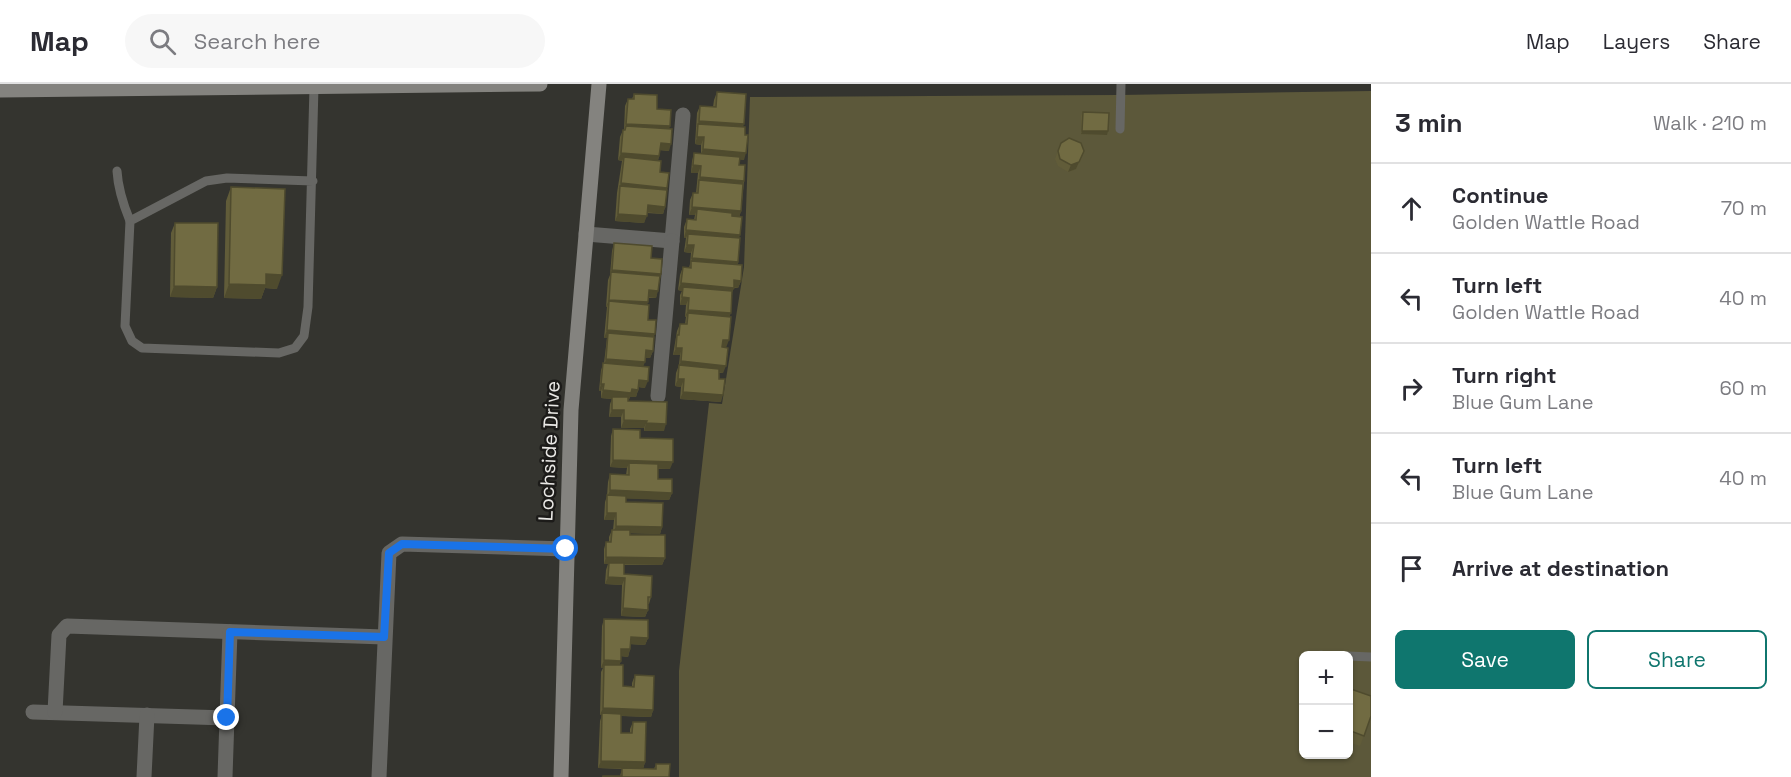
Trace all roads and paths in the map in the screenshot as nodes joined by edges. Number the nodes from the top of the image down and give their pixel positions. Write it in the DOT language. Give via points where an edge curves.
graph roads {
  1 [pos="540,84"];
  2 [pos="599,84"];
  3 [pos="1121,84"];
  4 [pos="314,87"];
  5 [pos="4,88"];
  6 [pos="683,116"];
  7 [pos="1120,129"];
  8 [pos="117,171"];
  9 [pos="313,181"];
  10 [pos="130,221"];
  11 [pos="586,234"];
  12 [pos="672,241"];
  13 [pos="658,396"];
  14 [pos="566,549"];
  15 [pos="230,632"];
  16 [pos="384,637"];
  17 [pos="1353,656"];
  18 [pos="1371,657"];
  19 [pos="33,712"];
  20 [pos="55,712"];
  21 [pos="147,716"];
  22 [pos="227,718"];
  23 [pos="144,777"];
  24 [pos="225,777"];
  25 [pos="379,777"];
  26 [pos="561,777"];
  1 -- 4 [label="street"];
  2 -- 11 [label="street, Lochside Drive"];
  3 -- 7 [label="lane"];
  4 -- 5 [label="street"];
  4 -- 9 [label="lane"];
  6 -- 12 [label="street"];
  8 -- 10 [label="lane"];
  9 -- 10 [label="lane" via="206,181"];
  9 -- 10 [label="lane" via="304,336 295,348 279,353 142,348 132,341 125,326"];
  11 -- 12 [label="street"];
  11 -- 14 [label="street, Lochside Drive" via="571,410"];
  12 -- 13 [label="street"];
  14 -- 16 [label="street" via="402,544 389,553"];
  14 -- 26 [label="street, Lochside Drive"];
  15 -- 16 [label="street"];
  15 -- 20 [label="street" via="67,626 59,635"];
  15 -- 22 [label="street"];
  16 -- 25 [label="street"];
  17 -- 18 [label="lane"];
  19 -- 20 [label="street"];
  20 -- 21 [label="street"];
  21 -- 22 [label="street"];
  21 -- 23 [label="street"];
  22 -- 24 [label="street"];
}
